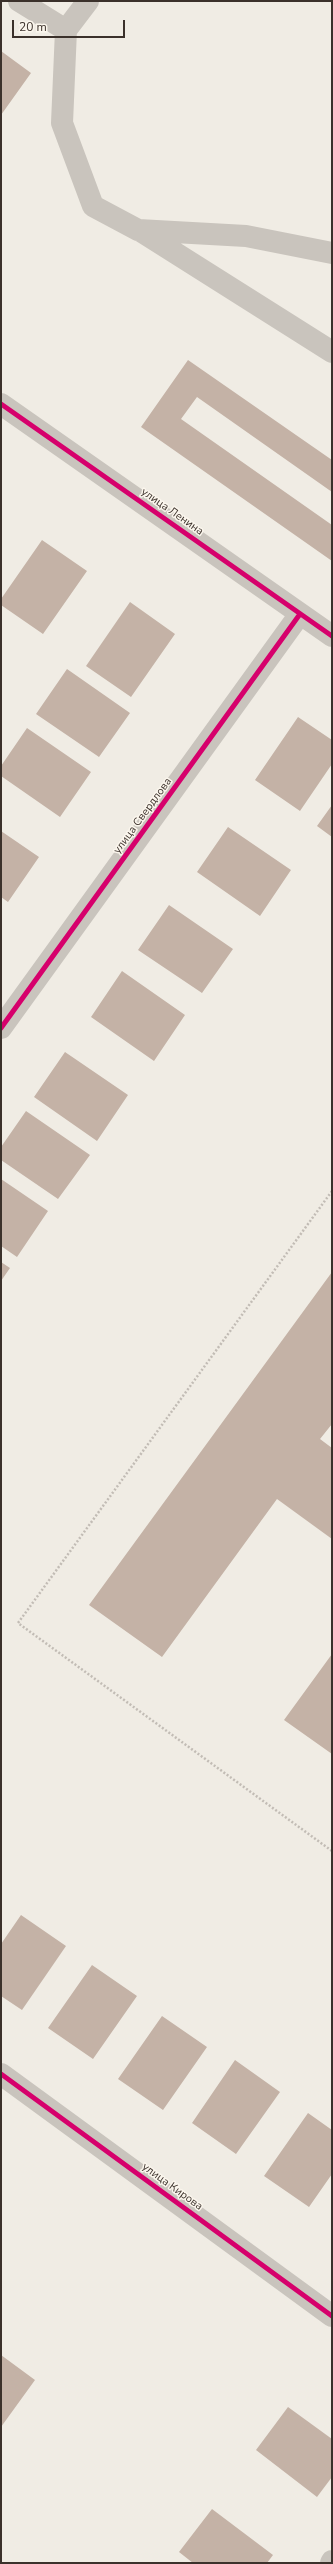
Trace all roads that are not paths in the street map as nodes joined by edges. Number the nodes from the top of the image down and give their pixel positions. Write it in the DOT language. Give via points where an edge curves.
graph roads {
  1 [pos="19,1"];
  2 [pos="88,1"];
  3 [pos="66,30"];
  4 [pos="138,230"];
  5 [pos="332,253"];
  6 [pos="332,352"];
  7 [pos="1,404"];
  8 [pos="300,614"];
  9 [pos="332,636"];
  10 [pos="1,1028"];
  11 [pos="1,2074"];
  12 [pos="332,2316"];
  1 -- 3 [label="street"];
  2 -- 3 [label="street"];
  3 -- 4 [label="street" via="62,123 93,206"];
  4 -- 5 [label="street" via="246,236"];
  4 -- 6 [label="street"];
  7 -- 8 [label="street, улица Ленина"];
  8 -- 9 [label="street, улица Ленина"];
  8 -- 10 [label="street, улица Свердлова"];
  11 -- 12 [label="street, улица Кирова"];
}
